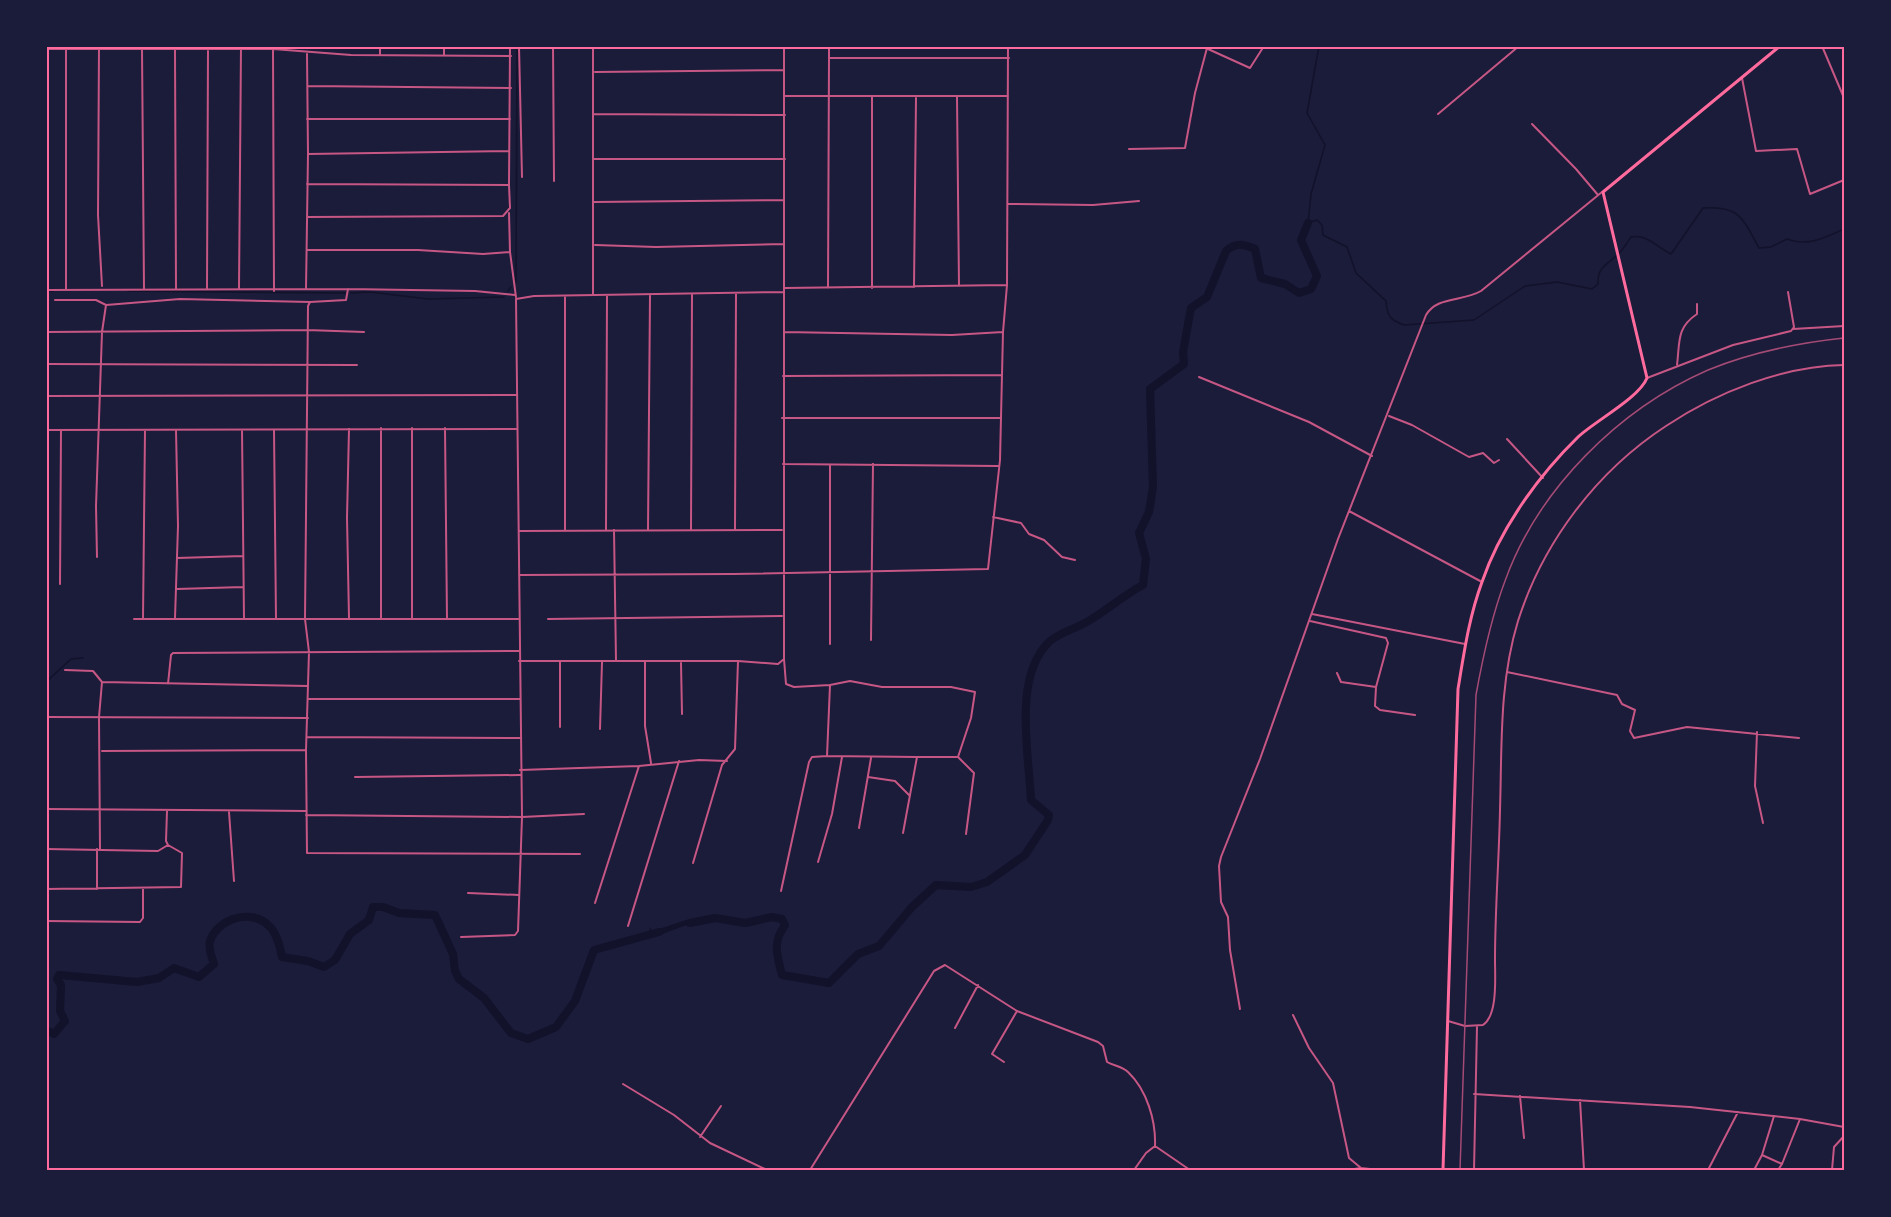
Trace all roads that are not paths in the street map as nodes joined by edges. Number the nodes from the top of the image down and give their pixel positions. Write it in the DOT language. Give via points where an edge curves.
graph roads {
  1 [pos="380,46"];
  2 [pos="444,46"];
  3 [pos="510,46"];
  4 [pos="519,46"];
  5 [pos="553,46"];
  6 [pos="593,46"];
  7 [pos="784,46"];
  8 [pos="829,46"];
  9 [pos="1008,46"];
  10 [pos="1264,46"];
  11 [pos="1519,46"];
  12 [pos="1822,46"];
  13 [pos="99,47"];
  14 [pos="1207,47"];
  15 [pos="1778,47"];
  16 [pos="241,48"];
  17 [pos="46,49"];
  18 [pos="66,49"];
  19 [pos="142,49"];
  20 [pos="174,49"];
  21 [pos="273,49"];
  22 [pos="208,50"];
  23 [pos="307,53"];
  24 [pos="380,54"];
  25 [pos="444,54"];
  26 [pos="510,56"];
  27 [pos="829,58"];
  28 [pos="1008,58"];
  29 [pos="784,70"];
  30 [pos="593,72"];
  31 [pos="1742,78"];
  32 [pos="308,86"];
  33 [pos="511,88"];
  34 [pos="784,96"];
  35 [pos="1008,96"];
  36 [pos="830,97"];
  37 [pos="873,97"];
  38 [pos="957,97"];
  39 [pos="916,98"];
  40 [pos="1845,98"];
  41 [pos="593,114"];
  42 [pos="1438,114"];
  43 [pos="785,115"];
  44 [pos="308,119"];
  45 [pos="510,119"];
  46 [pos="1532,124"];
  47 [pos="1129,149"];
  48 [pos="508,150"];
  49 [pos="308,154"];
  50 [pos="594,159"];
  51 [pos="785,159"];
  52 [pos="522,177"];
  53 [pos="1845,180"];
  54 [pos="554,181"];
  55 [pos="307,184"];
  56 [pos="509,185"];
  57 [pos="1603,192"];
  58 [pos="1598,195"];
  59 [pos="783,200"];
  60 [pos="1139,201"];
  61 [pos="593,202"];
  62 [pos="1008,204"];
  63 [pos="509,212"];
  64 [pos="306,217"];
  65 [pos="594,244"];
  66 [pos="784,244"];
  67 [pos="306,250"];
  68 [pos="510,252"];
  69 [pos="1007,285"];
  70 [pos="959,286"];
  71 [pos="914,287"];
  72 [pos="103,288"];
  73 [pos="207,288"];
  74 [pos="348,288"];
  75 [pos="784,288"];
  76 [pos="828,288"];
  77 [pos="872,288"];
  78 [pos="66,289"];
  79 [pos="144,289"];
  80 [pos="176,289"];
  81 [pos="239,289"];
  82 [pos="306,289"];
  83 [pos="46,290"];
  84 [pos="274,291"];
  85 [pos="784,292"];
  86 [pos="1788,292"];
  87 [pos="736,293"];
  88 [pos="692,294"];
  89 [pos="607,295"];
  90 [pos="650,295"];
  91 [pos="565,296"];
  92 [pos="593,296"];
  93 [pos="516,297"];
  94 [pos="55,300"];
  95 [pos="310,302"];
  96 [pos="1697,304"];
  97 [pos="106,305"];
  98 [pos="1845,326"];
  99 [pos="1793,329"];
  100 [pos="307,330"];
  101 [pos="46,332"];
  102 [pos="102,332"];
  103 [pos="364,332"];
  104 [pos="783,332"];
  105 [pos="1003,332"];
  106 [pos="307,363"];
  107 [pos="46,364"];
  108 [pos="102,364"];
  109 [pos="1845,364"];
  110 [pos="357,365"];
  111 [pos="1677,365"];
  112 [pos="1002,375"];
  113 [pos="783,376"];
  114 [pos="1198,376"];
  115 [pos="1647,378"];
  116 [pos="516,395"];
  117 [pos="46,396"];
  118 [pos="101,396"];
  119 [pos="306,396"];
  120 [pos="1388,416"];
  121 [pos="782,418"];
  122 [pos="1000,418"];
  123 [pos="381,428"];
  124 [pos="412,428"];
  125 [pos="445,428"];
  126 [pos="307,429"];
  127 [pos="349,429"];
  128 [pos="516,429"];
  129 [pos="46,430"];
  130 [pos="61,430"];
  131 [pos="100,430"];
  132 [pos="145,430"];
  133 [pos="176,430"];
  134 [pos="242,430"];
  135 [pos="274,430"];
  136 [pos="1507,439"];
  137 [pos="1372,456"];
  138 [pos="1499,460"];
  139 [pos="783,464"];
  140 [pos="873,464"];
  141 [pos="830,465"];
  142 [pos="998,466"];
  143 [pos="1543,478"];
  144 [pos="1349,511"];
  145 [pos="993,517"];
  146 [pos="565,530"];
  147 [pos="648,530"];
  148 [pos="692,530"];
  149 [pos="735,530"];
  150 [pos="782,530"];
  151 [pos="519,531"];
  152 [pos="606,531"];
  153 [pos="614,531"];
  154 [pos="243,556"];
  155 [pos="97,557"];
  156 [pos="177,558"];
  157 [pos="1075,560"];
  158 [pos="782,572"];
  159 [pos="831,572"];
  160 [pos="872,572"];
  161 [pos="615,574"];
  162 [pos="519,575"];
  163 [pos="1482,582"];
  164 [pos="60,584"];
  165 [pos="243,587"];
  166 [pos="176,589"];
  167 [pos="1312,614"];
  168 [pos="782,616"];
  169 [pos="617,617"];
  170 [pos="175,618"];
  171 [pos="350,618"];
  172 [pos="134,619"];
  173 [pos="143,619"];
  174 [pos="244,619"];
  175 [pos="276,619"];
  176 [pos="305,619"];
  177 [pos="381,619"];
  178 [pos="412,619"];
  179 [pos="447,619"];
  180 [pos="519,619"];
  181 [pos="548,619"];
  182 [pos="1310,621"];
  183 [pos="871,640"];
  184 [pos="830,644"];
  185 [pos="1466,644"];
  186 [pos="519,651"];
  187 [pos="309,652"];
  188 [pos="784,659"];
  189 [pos="519,661"];
  190 [pos="560,661"];
  191 [pos="616,661"];
  192 [pos="681,661"];
  193 [pos="738,661"];
  194 [pos="602,662"];
  195 [pos="645,662"];
  196 [pos="65,670"];
  197 [pos="1506,672"];
  198 [pos="1337,673"];
  199 [pos="102,682"];
  200 [pos="168,684"];
  201 [pos="830,685"];
  202 [pos="308,686"];
  203 [pos="1376,687"];
  204 [pos="308,699"];
  205 [pos="520,699"];
  206 [pos="682,714"];
  207 [pos="1415,715"];
  208 [pos="46,717"];
  209 [pos="99,717"];
  210 [pos="308,718"];
  211 [pos="560,727"];
  212 [pos="600,729"];
  213 [pos="1757,732"];
  214 [pos="307,737"];
  215 [pos="520,738"];
  216 [pos="1799,738"];
  217 [pos="306,750"];
  218 [pos="100,751"];
  219 [pos="827,756"];
  220 [pos="842,757"];
  221 [pos="917,757"];
  222 [pos="958,757"];
  223 [pos="871,758"];
  224 [pos="679,761"];
  225 [pos="728,761"];
  226 [pos="651,764"];
  227 [pos="639,766"];
  228 [pos="520,770"];
  229 [pos="520,775"];
  230 [pos="355,777"];
  231 [pos="868,777"];
  232 [pos="910,796"];
  233 [pos="46,809"];
  234 [pos="101,809"];
  235 [pos="167,811"];
  236 [pos="229,811"];
  237 [pos="306,813"];
  238 [pos="584,814"];
  239 [pos="522,817"];
  240 [pos="1763,823"];
  241 [pos="859,828"];
  242 [pos="903,833"];
  243 [pos="966,834"];
  244 [pos="168,845"];
  245 [pos="46,849"];
  246 [pos="98,849"];
  247 [pos="521,852"];
  248 [pos="580,854"];
  249 [pos="818,862"];
  250 [pos="693,863"];
  251 [pos="234,881"];
  252 [pos="143,888"];
  253 [pos="46,889"];
  254 [pos="97,889"];
  255 [pos="781,891"];
  256 [pos="468,893"];
  257 [pos="519,895"];
  258 [pos="595,903"];
  259 [pos="46,921"];
  260 [pos="628,926"];
  261 [pos="461,937"];
  262 [pos="978,985"];
  263 [pos="1240,1009"];
  264 [pos="1017,1011"];
  265 [pos="1293,1015"];
  266 [pos="1447,1021"];
  267 [pos="1477,1025"];
  268 [pos="955,1028"];
  269 [pos="1004,1062"];
  270 [pos="623,1084"];
  271 [pos="1474,1094"];
  272 [pos="1520,1096"];
  273 [pos="1580,1100"];
  274 [pos="721,1106"];
  275 [pos="1738,1112"];
  276 [pos="1774,1116"];
  277 [pos="1800,1119"];
  278 [pos="1845,1127"];
  279 [pos="1845,1136"];
  280 [pos="700,1137"];
  281 [pos="1524,1138"];
  282 [pos="1155,1146"];
  283 [pos="1762,1155"];
  284 [pos="1782,1164"];
  285 [pos="1361,1168"];
  286 [pos="767,1170"];
  287 [pos="810,1170"];
  288 [pos="1134,1170"];
  289 [pos="1190,1170"];
  290 [pos="1348,1170"];
  291 [pos="1379,1170"];
  292 [pos="1443,1170"];
  293 [pos="1474,1170"];
  294 [pos="1584,1170"];
  295 [pos="1708,1170"];
  296 [pos="1754,1170"];
  297 [pos="1778,1170"];
  298 [pos="1832,1170"];
  1 -- 24 [label="street"];
  2 -- 25 [label="street"];
  3 -- 26 [label="street"];
  4 -- 52 [label="street"];
  5 -- 54 [label="street"];
  6 -- 30 [label="street"];
  7 -- 29 [label="street"];
  8 -- 27 [label="street"];
  9 -- 28 [label="street"];
  10 -- 14 [label="street" via="1250,68"];
  11 -- 42 [label="street"];
  12 -- 40 [label="street"];
  13 -- 18 [label="street"];
  13 -- 19 [label="street"];
  13 -- 72 [label="street" via="98,215"];
  14 -- 47 [label="street" via="1185,148"];
  15 -- 31 [label="main road"];
  16 -- 21 [label="street"];
  16 -- 22 [label="street"];
  16 -- 81 [label="street"];
  17 -- 18 [label="street"];
  18 -- 78 [label="street"];
  19 -- 20 [label="street"];
  19 -- 79 [label="street"];
  20 -- 22 [label="street"];
  20 -- 80 [label="street"];
  21 -- 23 [label="street"];
  21 -- 84 [label="street"];
  22 -- 73 [label="street"];
  23 -- 24 [label="street"];
  23 -- 32 [label="street"];
  24 -- 25 [label="street"];
  25 -- 26 [label="street"];
  26 -- 33 [label="street"];
  27 -- 28 [label="street"];
  27 -- 36 [label="street"];
  28 -- 35 [label="street"];
  29 -- 30 [label="street"];
  29 -- 34 [label="street"];
  30 -- 41 [label="street"];
  31 -- 53 [label="street" via="1756,151 1797,149 1810,194"];
  31 -- 57 [label="main road"];
  32 -- 33 [label="street"];
  32 -- 44 [label="street"];
  33 -- 45 [label="street"];
  34 -- 36 [label="street"];
  34 -- 43 [label="street"];
  35 -- 38 [label="street"];
  35 -- 62 [label="street"];
  36 -- 37 [label="street"];
  36 -- 76 [label="street"];
  37 -- 39 [label="street"];
  37 -- 77 [label="street"];
  38 -- 39 [label="street"];
  38 -- 70 [label="street"];
  39 -- 71 [label="street"];
  41 -- 43 [label="street"];
  41 -- 50 [label="street"];
  43 -- 51 [label="street"];
  44 -- 45 [label="street"];
  44 -- 49 [label="street"];
  45 -- 48 [label="street"];
  46 -- 58 [label="street"];
  48 -- 49 [label="street"];
  48 -- 56 [label="street"];
  49 -- 55 [label="street"];
  50 -- 51 [label="street"];
  50 -- 61 [label="street"];
  51 -- 59 [label="street"];
  55 -- 56 [label="street"];
  55 -- 64 [label="street"];
  56 -- 63 [label="street"];
  57 -- 58 [label="street"];
  57 -- 115 [label="main road"];
  58 -- 120 [label="street" via="1481,291 1468,298 1436,303 1426,315"];
  59 -- 61 [label="street"];
  59 -- 66 [label="street"];
  60 -- 62 [label="street"];
  61 -- 65 [label="street"];
  62 -- 69 [label="street"];
  63 -- 64 [label="street" via="503,216"];
  63 -- 68 [label="street"];
  64 -- 67 [label="street"];
  65 -- 66 [label="street"];
  65 -- 92 [label="street"];
  66 -- 75 [label="street"];
  67 -- 68 [label="street"];
  67 -- 82 [label="street"];
  68 -- 93 [label="street"];
  69 -- 70 [label="street"];
  69 -- 105 [label="street"];
  70 -- 71 [label="street"];
  71 -- 77 [label="street"];
  72 -- 78 [label="street"];
  72 -- 79 [label="street"];
  73 -- 80 [label="street"];
  73 -- 81 [label="street"];
  74 -- 82 [label="street"];
  74 -- 93 [label="street" via="475,291"];
  74 -- 95 [label="street" via="346,300"];
  75 -- 76 [label="street"];
  75 -- 85 [label="street"];
  76 -- 77 [label="street"];
  78 -- 83 [label="street"];
  79 -- 80 [label="street"];
  81 -- 84 [label="street"];
  82 -- 84 [label="street"];
  85 -- 87 [label="street"];
  85 -- 104 [label="street"];
  86 -- 99 [label="street"];
  87 -- 88 [label="street"];
  87 -- 149 [label="street"];
  88 -- 90 [label="street"];
  88 -- 148 [label="street"];
  89 -- 90 [label="street"];
  89 -- 92 [label="street"];
  89 -- 152 [label="street"];
  90 -- 147 [label="street"];
  91 -- 92 [label="street"];
  91 -- 93 [label="street"];
  91 -- 146 [label="street"];
  93 -- 116 [label="street"];
  94 -- 97 [label="street" via="96,300"];
  95 -- 97 [label="street" via="180,298"];
  95 -- 100 [label="street"];
  96 -- 111 [label="street" via="1696,314 1681,328"];
  97 -- 102 [label="street"];
  98 -- 99 [label="street"];
  99 -- 111 [label="street"];
  100 -- 102 [label="street"];
  100 -- 103 [label="street"];
  100 -- 106 [label="street"];
  101 -- 102 [label="street"];
  102 -- 108 [label="street"];
  104 -- 105 [label="street"];
  104 -- 113 [label="street"];
  105 -- 112 [label="street"];
  106 -- 108 [label="street"];
  106 -- 110 [label="street"];
  106 -- 119 [label="street"];
  107 -- 108 [label="street"];
  108 -- 118 [label="street"];
  109 -- 197 [label="street" via="1785,374 1718,397 1679,417 1621,459 1577,509 1546,559 1521,614"];
  111 -- 115 [label="street"];
  112 -- 113 [label="street"];
  112 -- 122 [label="street"];
  113 -- 121 [label="street"];
  114 -- 137 [label="street" via="1310,422"];
  115 -- 143 [label="main road" via="1644,387 1576,439"];
  116 -- 119 [label="street"];
  116 -- 128 [label="street"];
  117 -- 118 [label="street"];
  118 -- 119 [label="street"];
  118 -- 131 [label="street"];
  119 -- 126 [label="street"];
  120 -- 137 [label="street"];
  120 -- 138 [label="street" via="1412,425 1469,458 1483,453 1494,463"];
  121 -- 122 [label="street"];
  121 -- 139 [label="street"];
  122 -- 142 [label="street"];
  123 -- 124 [label="street"];
  123 -- 127 [label="street"];
  123 -- 177 [label="street"];
  124 -- 125 [label="street"];
  124 -- 178 [label="street"];
  125 -- 128 [label="street"];
  125 -- 179 [label="street"];
  126 -- 127 [label="street"];
  126 -- 135 [label="street"];
  126 -- 176 [label="street"];
  127 -- 171 [label="street"];
  128 -- 151 [label="street"];
  129 -- 130 [label="street"];
  130 -- 131 [label="street"];
  130 -- 164 [label="street"];
  131 -- 132 [label="street"];
  131 -- 155 [label="street"];
  132 -- 133 [label="street"];
  132 -- 173 [label="street"];
  133 -- 134 [label="street"];
  133 -- 156 [label="street"];
  134 -- 135 [label="street"];
  134 -- 154 [label="street"];
  135 -- 175 [label="street"];
  136 -- 143 [label="street"];
  137 -- 144 [label="street"];
  139 -- 141 [label="street"];
  139 -- 150 [label="street"];
  140 -- 141 [label="street"];
  140 -- 142 [label="street"];
  140 -- 160 [label="street"];
  141 -- 159 [label="street"];
  142 -- 145 [label="street"];
  143 -- 163 [label="main road" via="1496,548"];
  144 -- 163 [label="street"];
  144 -- 167 [label="street"];
  145 -- 157 [label="street" via="1021,523 1029,534 1044,540 1062,557"];
  145 -- 160 [label="street" via="990,564 986,570"];
  146 -- 151 [label="street"];
  146 -- 152 [label="street"];
  147 -- 148 [label="street"];
  147 -- 153 [label="street"];
  148 -- 149 [label="street"];
  149 -- 150 [label="street"];
  150 -- 158 [label="street"];
  151 -- 162 [label="street"];
  152 -- 153 [label="street"];
  153 -- 161 [label="street"];
  154 -- 156 [label="street"];
  154 -- 165 [label="street"];
  156 -- 166 [label="street"];
  158 -- 159 [label="street"];
  158 -- 161 [label="street"];
  158 -- 168 [label="street"];
  159 -- 160 [label="street"];
  159 -- 184 [label="street"];
  160 -- 183 [label="street"];
  161 -- 162 [label="street"];
  161 -- 169 [label="street"];
  162 -- 180 [label="street"];
  163 -- 185 [label="main road"];
  165 -- 166 [label="street"];
  165 -- 174 [label="street"];
  166 -- 170 [label="street"];
  167 -- 182 [label="street"];
  167 -- 185 [label="street"];
  168 -- 169 [label="street"];
  168 -- 188 [label="street"];
  169 -- 181 [label="street"];
  169 -- 191 [label="street"];
  170 -- 173 [label="street"];
  170 -- 174 [label="street"];
  171 -- 176 [label="street"];
  171 -- 177 [label="street"];
  172 -- 173 [label="street"];
  174 -- 175 [label="street"];
  175 -- 176 [label="street"];
  176 -- 187 [label="street"];
  177 -- 178 [label="street"];
  178 -- 179 [label="street"];
  179 -- 180 [label="street"];
  180 -- 186 [label="street"];
  182 -- 203 [label="street" via="1388,640"];
  182 -- 263 [label="street" via="1219,866 1221,902 1228,917"];
  185 -- 266 [label="main road" via="1458,689"];
  186 -- 187 [label="street"];
  186 -- 189 [label="street"];
  187 -- 200 [label="street" via="173,653"];
  187 -- 202 [label="street"];
  188 -- 193 [label="street" via="777,664"];
  188 -- 201 [label="street" via="786,684"];
  189 -- 190 [label="street"];
  189 -- 205 [label="street"];
  190 -- 194 [label="street"];
  190 -- 211 [label="street"];
  191 -- 194 [label="street"];
  191 -- 195 [label="street"];
  192 -- 193 [label="street"];
  192 -- 195 [label="street"];
  192 -- 206 [label="street"];
  193 -- 225 [label="street" via="735,749"];
  194 -- 212 [label="street"];
  195 -- 226 [label="street" via="645,726"];
  196 -- 199 [label="street" via="93,671"];
  197 -- 213 [label="street" via="1617,695 1622,704 1635,710 1630,731 1634,738 1680,727"];
  197 -- 267 [label="street" via="1493,1002 1487,1022"];
  198 -- 203 [label="street" via="1341,682"];
  199 -- 200 [label="street"];
  199 -- 209 [label="street"];
  200 -- 202 [label="street"];
  201 -- 219 [label="street"];
  201 -- 222 [label="street" via="850,681 882,687 951,687 975,692 974,708"];
  202 -- 204 [label="street"];
  203 -- 207 [label="street" via="1377,710"];
  204 -- 205 [label="street"];
  204 -- 210 [label="street"];
  205 -- 215 [label="street"];
  208 -- 209 [label="street"];
  209 -- 210 [label="street"];
  209 -- 218 [label="street"];
  210 -- 214 [label="street"];
  213 -- 216 [label="street"];
  213 -- 240 [label="street" via="1755,786"];
  214 -- 215 [label="street"];
  214 -- 217 [label="street"];
  215 -- 228 [label="street"];
  217 -- 218 [label="street"];
  217 -- 237 [label="street"];
  218 -- 234 [label="street"];
  219 -- 220 [label="street"];
  219 -- 255 [label="street" via="812,757 809,762"];
  220 -- 223 [label="street"];
  220 -- 249 [label="street"];
  221 -- 222 [label="street"];
  221 -- 223 [label="street"];
  221 -- 232 [label="street"];
  222 -- 243 [label="street" via="974,773"];
  223 -- 231 [label="street"];
  224 -- 225 [label="street"];
  224 -- 226 [label="street"];
  224 -- 260 [label="street"];
  225 -- 250 [label="street" via="722,765"];
  226 -- 227 [label="street"];
  227 -- 228 [label="street"];
  227 -- 258 [label="street"];
  228 -- 229 [label="street"];
  229 -- 230 [label="street"];
  229 -- 239 [label="street"];
  231 -- 232 [label="street" via="895,781"];
  231 -- 241 [label="street"];
  232 -- 242 [label="street"];
  233 -- 234 [label="street"];
  234 -- 235 [label="street"];
  234 -- 246 [label="street"];
  235 -- 236 [label="street"];
  235 -- 244 [label="street"];
  236 -- 237 [label="street"];
  236 -- 251 [label="street"];
  237 -- 239 [label="street"];
  237 -- 247 [label="street" via="306,849 310,855"];
  238 -- 239 [label="street"];
  239 -- 247 [label="street"];
  244 -- 246 [label="street" via="158,851"];
  244 -- 252 [label="street" via="182,853 181,887"];
  245 -- 246 [label="street"];
  246 -- 254 [label="street"];
  247 -- 248 [label="street"];
  247 -- 257 [label="street"];
  252 -- 254 [label="street"];
  252 -- 259 [label="street" via="140,922"];
  253 -- 254 [label="street"];
  256 -- 257 [label="street"];
  257 -- 261 [label="street" via="515,935"];
  262 -- 264 [label="street"];
  262 -- 268 [label="street"];
  262 -- 287 [label="street" via="950,967 941,966 934,971"];
  264 -- 269 [label="street" via="992,1052"];
  264 -- 282 [label="street" via="1098,1042 1107,1062 1129,1072 1146,1098"];
  265 -- 285 [label="street" via="1333,1083 1348,1158"];
  266 -- 267 [label="street"];
  266 -- 292 [label="main road"];
  267 -- 271 [label="street"];
  270 -- 280 [label="street" via="674,1115"];
  271 -- 272 [label="street"];
  271 -- 293 [label="street"];
  272 -- 273 [label="street"];
  272 -- 281 [label="street"];
  273 -- 275 [label="street"];
  273 -- 294 [label="street"];
  274 -- 280 [label="street"];
  275 -- 276 [label="street"];
  275 -- 295 [label="street"];
  276 -- 277 [label="street"];
  276 -- 283 [label="street"];
  277 -- 278 [label="street"];
  277 -- 284 [label="street"];
  279 -- 298 [label="street" via="1834,1147"];
  280 -- 286 [label="street"];
  282 -- 288 [label="street"];
  282 -- 289 [label="street"];
  283 -- 284 [label="street"];
  283 -- 296 [label="street"];
  284 -- 297 [label="street"];
  285 -- 290 [label="street"];
  285 -- 291 [label="street"];
}
